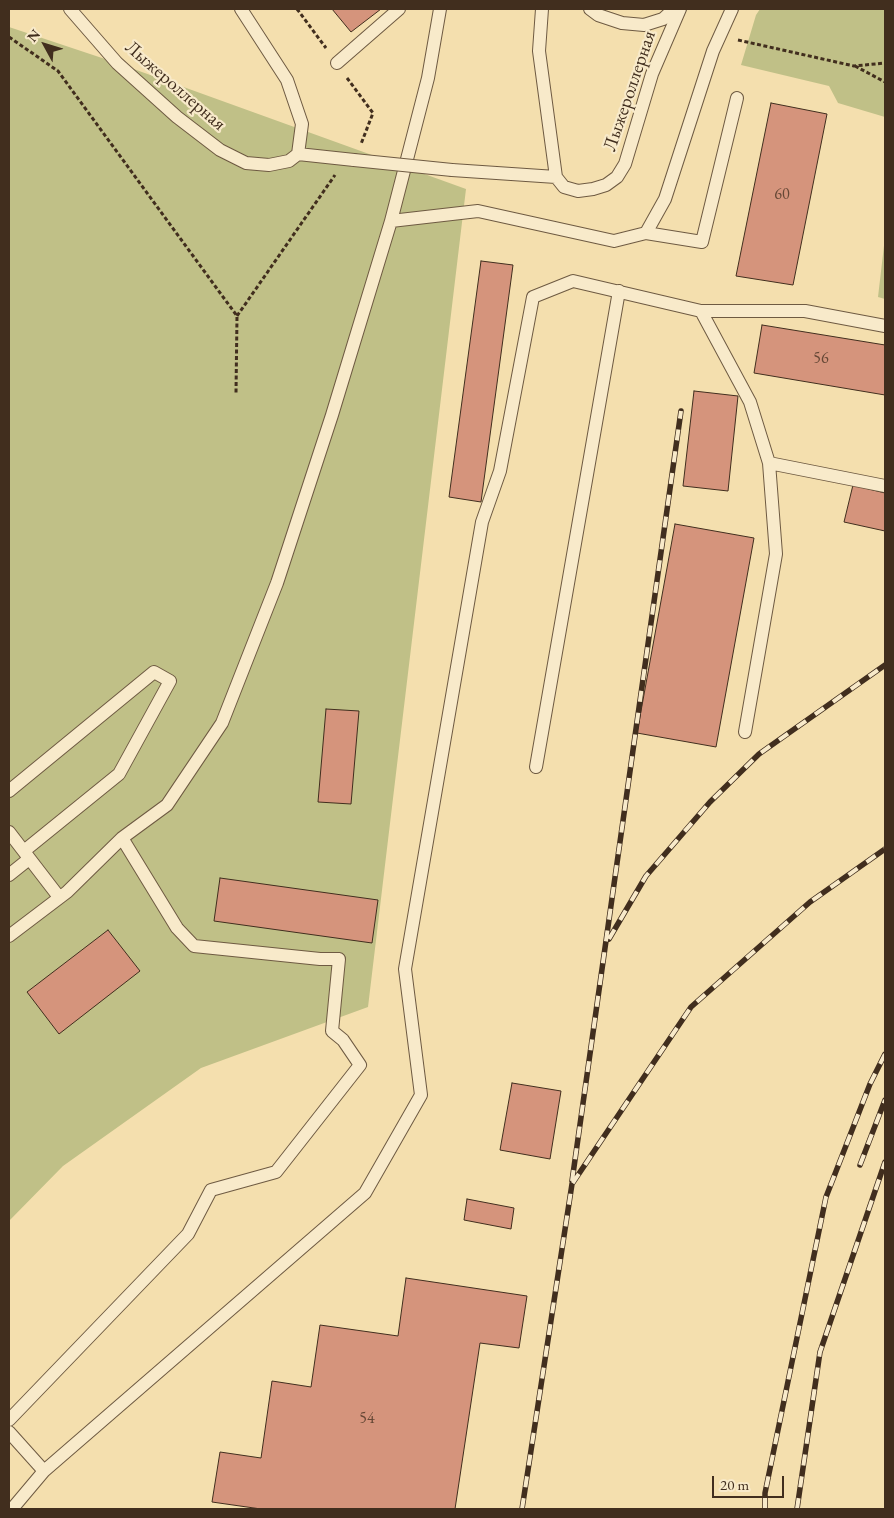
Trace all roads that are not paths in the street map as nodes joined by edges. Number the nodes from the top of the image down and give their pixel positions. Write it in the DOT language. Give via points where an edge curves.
graph roads {
  1 [pos="70,9"];
  2 [pos="242,9"];
  3 [pos="399,9"];
  4 [pos="440,9"];
  5 [pos="542,9"];
  6 [pos="590,9"];
  7 [pos="674,9"];
  8 [pos="680,9"];
  9 [pos="732,9"];
  10 [pos="337,63"];
  11 [pos="737,98"];
  12 [pos="298,154"];
  13 [pos="556,177"];
  14 [pos="391,221"];
  15 [pos="646,233"];
  16 [pos="619,291"];
  17 [pos="701,311"];
  18 [pos="885,326"];
  19 [pos="769,463"];
  20 [pos="885,486"];
  21 [pos="745,732"];
  22 [pos="536,767"];
  23 [pos="9,791"];
  24 [pos="9,832"];
  25 [pos="122,838"];
  26 [pos="26,855"];
  27 [pos="9,875"];
  28 [pos="59,897"];
  29 [pos="9,936"];
  30 [pos="9,1420"];
  31 [pos="9,1432"];
  32 [pos="44,1471"];
  33 [pos="12,1509"];
  1 -- 12 [label="lane, Лыжероллерная" via="117,63 177,117 220,150 246,163 269,165 289,161"];
  2 -- 12 [label="lane" via="287,80 302,124"];
  3 -- 10 [label="lane"];
  4 -- 14 [label="lane" via="428,78"];
  5 -- 13 [label="lane" via="539,51"];
  6 -- 7 [label="lane, Лыжероллерная" via="622,23 644,25"];
  8 -- 13 [label="lane, Лыжероллерная" via="652,74 625,164 617,177 606,185 578,191 564,187"];
  9 -- 15 [label="lane" via="713,51 665,199"];
  11 -- 15 [label="lane" via="702,242"];
  12 -- 13 [label="lane, Лыжероллерная, bridge"];
  14 -- 15 [label="lane" via="478,211 614,241"];
  14 -- 25 [label="lane" via="277,584 222,723 167,805"];
  16 -- 17 [label="lane"];
  16 -- 22 [label="lane"];
  16 -- 32 [label="lane" via="572,281 533,297 500,471 482,522 405,968 421,1095 364,1193"];
  17 -- 18 [label="lane" via="805,311"];
  17 -- 19 [label="lane" via="750,402"];
  19 -- 20 [label="lane"];
  19 -- 21 [label="lane" via="776,554"];
  23 -- 26 [label="lane" via="154,672 170,681 119,774"];
  24 -- 26 [label="lane"];
  25 -- 28 [label="lane"];
  25 -- 30 [label="lane" via="177,928 194,946 340,959 332,1030 360,1064 276,1172 211,1190 188,1234"];
  26 -- 27 [label="lane"];
  26 -- 28 [label="lane"];
  28 -- 29 [label="lane"];
  31 -- 32 [label="lane"];
  32 -- 33 [label="lane"];
}
